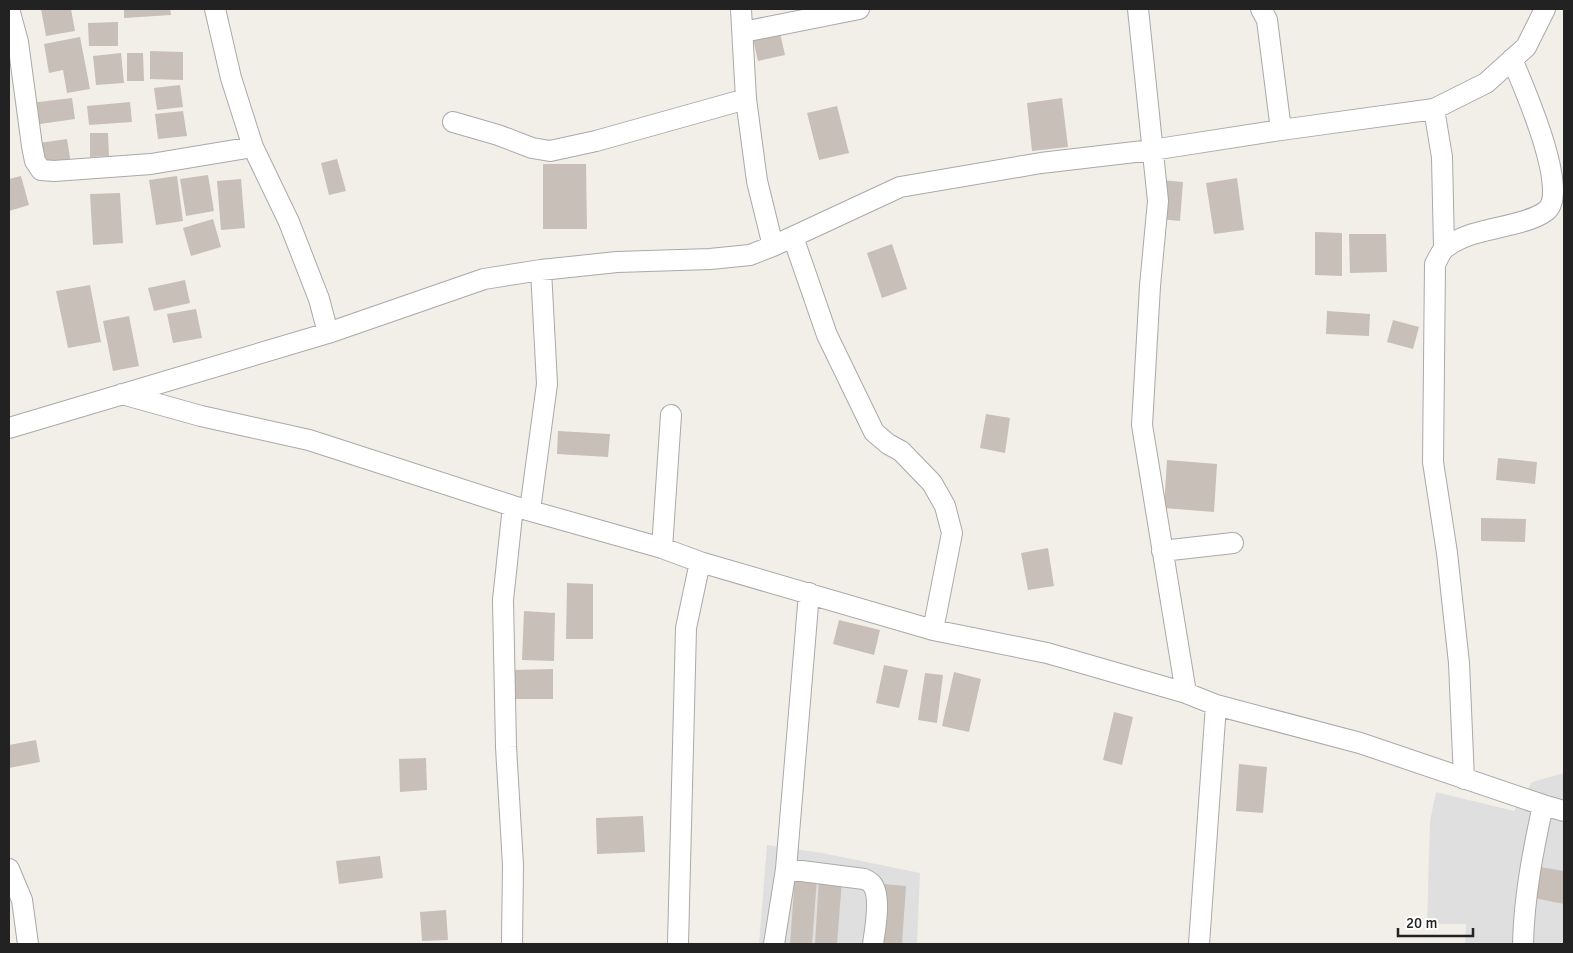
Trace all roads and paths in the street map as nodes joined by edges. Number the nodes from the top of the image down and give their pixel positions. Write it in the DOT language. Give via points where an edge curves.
graph roads {
  1 [pos="9,9"];
  2 [pos="215,9"];
  3 [pos="741,9"];
  4 [pos="859,9"];
  5 [pos="1138,9"];
  6 [pos="1261,9"];
  7 [pos="1545,9"];
  8 [pos="743,32"];
  9 [pos="1512,59"];
  10 [pos="746,99"];
  11 [pos="1434,109"];
  12 [pos="453,122"];
  13 [pos="1281,130"];
  14 [pos="253,148"];
  15 [pos="1152,150"];
  16 [pos="793,237"];
  17 [pos="773,246"];
  18 [pos="1444,248"];
  19 [pos="541,270"];
  20 [pos="328,333"];
  21 [pos="122,394"];
  22 [pos="671,415"];
  23 [pos="9,428"];
  24 [pos="521,508"];
  25 [pos="1233,543"];
  26 [pos="662,548"];
  27 [pos="1162,551"];
  28 [pos="700,562"];
  29 [pos="809,593"];
  30 [pos="932,630"];
  31 [pos="1186,693"];
  32 [pos="1216,705"];
  33 [pos="1464,779"];
  34 [pos="1542,806"];
  35 [pos="1564,811"];
  36 [pos="9,869"];
  37 [pos="786,869"];
  38 [pos="28,944"];
  39 [pos="512,944"];
  40 [pos="678,944"];
  41 [pos="774,944"];
  42 [pos="873,944"];
  43 [pos="1199,944"];
  44 [pos="1523,944"];
  1 -- 14 [label="street" via="18,42 32,146 41,170 151,164"];
  2 -- 14 [label="street" via="231,78"];
  3 -- 8 [label="street"];
  4 -- 8 [label="street"];
  5 -- 15 [label="street"];
  6 -- 13 [label="street" via="1267,20"];
  7 -- 9 [label="street" via="1526,47"];
  8 -- 10 [label="street"];
  9 -- 11 [label="street" via="1486,83"];
  9 -- 18 [label="street" via="1552,168 1552,205 1529,219 1470,234"];
  10 -- 12 [label="street" via="550,151"];
  10 -- 17 [label="street" via="757,181"];
  11 -- 13 [label="street"];
  11 -- 18 [label="street" via="1442,157"];
  13 -- 15 [label="street"];
  14 -- 20 [label="street" via="289,222 319,299"];
  15 -- 16 [label="street" via="1041,163 900,187"];
  15 -- 27 [label="street" via="1158,201 1142,425"];
  16 -- 17 [label="street"];
  16 -- 30 [label="street" via="827,335 874,432 901,451 932,483 945,506 952,533"];
  17 -- 19 [label="street" via="750,255 617,262"];
  18 -- 33 [label="street" via="1435,264 1433,462 1448,553 1459,663"];
  19 -- 20 [label="street" via="484,279"];
  19 -- 24 [label="street" via="547,384"];
  20 -- 21 [label="street"];
  21 -- 23 [label="street"];
  21 -- 24 [label="street" via="309,440"];
  22 -- 26 [label="street"];
  24 -- 26 [label="street"];
  24 -- 39 [label="street" via="503,600 506,747 513,865"];
  25 -- 27 [label="street"];
  26 -- 28 [label="street"];
  27 -- 31 [label="street"];
  28 -- 29 [label="street"];
  28 -- 40 [label="street" via="686,628"];
  29 -- 30 [label="street"];
  29 -- 37 [label="street"];
  30 -- 31 [label="street" via="1047,653"];
  31 -- 32 [label="street"];
  32 -- 33 [label="street" via="1360,743"];
  32 -- 43 [label="street"];
  33 -- 34 [label="street"];
  34 -- 35 [label="street"];
  34 -- 44 [label="street" via="1532,856"];
  36 -- 38 [label="street" via="22,900"];
  37 -- 41 [label="street"];
  37 -- 42 [label="street" via="864,879 871,884 876,893"];
}
